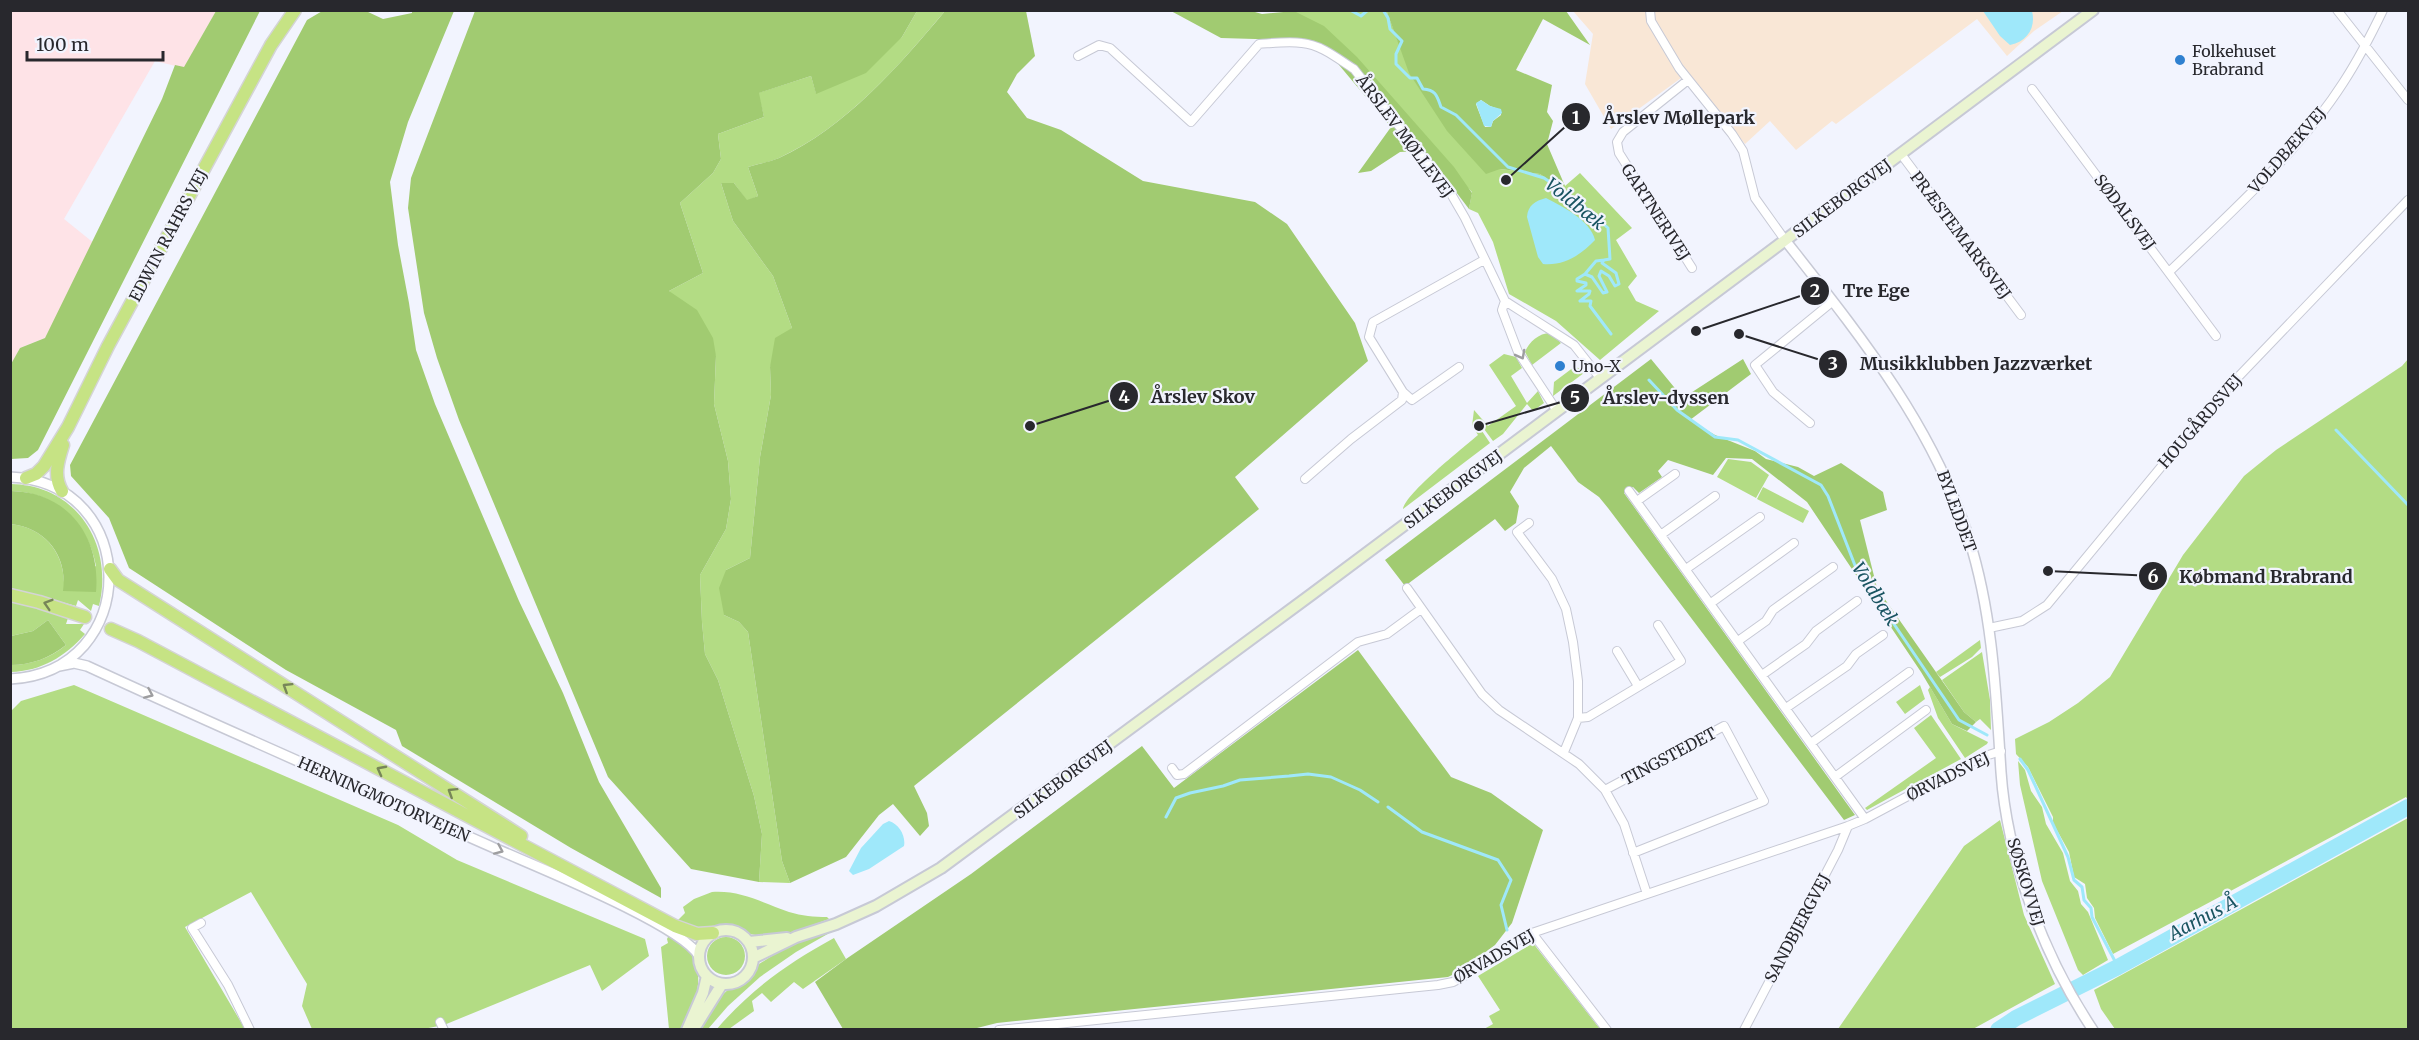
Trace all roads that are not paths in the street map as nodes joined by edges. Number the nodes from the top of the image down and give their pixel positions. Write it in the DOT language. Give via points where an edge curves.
graph roads {
  1 [pos="284,10"];
  2 [pos="295,10"];
  3 [pos="1650,10"];
  4 [pos="2093,10"];
  5 [pos="2337,10"];
  6 [pos="2383,10"];
  7 [pos="271,45"];
  8 [pos="2366,46"];
  9 [pos="1078,56"];
  10 [pos="1688,80"];
  11 [pos="2032,89"];
  12 [pos="2409,100"];
  13 [pos="1901,154"];
  14 [pos="2409,200"];
  15 [pos="1785,240"];
  16 [pos="1484,260"];
  17 [pos="1692,268"];
  18 [pos="2169,272"];
  19 [pos="1505,301"];
  20 [pos="1832,302"];
  21 [pos="2021,315"];
  22 [pos="2216,336"];
  23 [pos="1459,367"];
  24 [pos="1600,378"];
  25 [pos="1403,392"];
  26 [pos="1557,411"];
  27 [pos="1810,423"];
  28 [pos="68,427"];
  29 [pos="1675,474"];
  30 [pos="10,477"];
  31 [pos="26,478"];
  32 [pos="1305,479"];
  33 [pos="62,491"];
  34 [pos="1629,491"];
  35 [pos="1715,496"];
  36 [pos="1636,501"];
  37 [pos="1760,517"];
  38 [pos="1529,523"];
  39 [pos="1662,534"];
  40 [pos="1794,543"];
  41 [pos="1833,567"];
  42 [pos="110,569"];
  43 [pos="1686,569"];
  44 [pos="1407,588"];
  45 [pos="10,595"];
  46 [pos="1857,602"];
  47 [pos="1711,603"];
  48 [pos="1421,609"];
  49 [pos="85,617"];
  50 [pos="1659,625"];
  51 [pos="1989,628"];
  52 [pos="111,629"];
  53 [pos="1883,635"];
  54 [pos="1738,641"];
  55 [pos="1617,651"];
  56 [pos="58,666"];
  57 [pos="1909,672"];
  58 [pos="1762,675"];
  59 [pos="10,679"];
  60 [pos="1638,687"];
  61 [pos="1786,708"];
  62 [pos="1926,710"];
  63 [pos="1578,718"];
  64 [pos="1811,743"];
  65 [pos="2001,751"];
  66 [pos="1564,752"];
  67 [pos="1172,768"];
  68 [pos="1835,777"];
  69 [pos="1605,790"];
  70 [pos="1865,819"];
  71 [pos="1848,826"];
  72 [pos="1633,853"];
  73 [pos="596,884"];
  74 [pos="1647,894"];
  75 [pos="201,923"];
  76 [pos="713,933"];
  77 [pos="1532,933"];
  78 [pos="796,937"];
  79 [pos="749,942"];
  80 [pos="699,956"];
  81 [pos="753,958"];
  82 [pos="707,976"];
  83 [pos="722,984"];
  84 [pos="250,1029"];
  85 [pos="687,1029"];
  86 [pos="694,1029"];
  87 [pos="999,1029"];
  88 [pos="1607,1029"];
  89 [pos="1744,1029"];
  90 [pos="2093,1029"];
  1 -- 7 [label="highway"];
  2 -- 7 [label="highway"];
  3 -- 10 [label="street" via="1651,21"];
  4 -- 13 [label="main road, SILKEBORGVEJ"];
  5 -- 8 [label="street"];
  6 -- 8 [label="street, VOLDBÆKVEJ"];
  7 -- 28 [label="highway, EDWIN RAHRS VEJ"];
  8 -- 12 [label="street"];
  8 -- 18 [label="street, VOLDBÆKVEJ" via="2342,85 2285,156"];
  9 -- 16 [label="street, ÅRSLEV MØLLEVEJ" via="1099,45 1110,48 1191,122 1258,44 1302,43 1320,48 1354,69 1437,173"];
  10 -- 15 [label="street" via="1737,142 1755,198"];
  10 -- 17 [label="street, GARTNERIVEJ" via="1623,132 1617,148"];
  11 -- 18 [label="street, SØDALSVEJ"];
  13 -- 15 [label="main road, SILKEBORGVEJ"];
  13 -- 21 [label="street, PRÆSTEMARKSVEJ"];
  14 -- 51 [label="street, HOUGÅRDSVEJ" via="2218,398 2047,605 2022,621"];
  15 -- 20 [label="street, BYLEDDET"];
  15 -- 24 [label="main road, SILKEBORGVEJ"];
  16 -- 19 [label="street, ÅRSLEV MØLLEVEJ"];
  16 -- 25 [label="street" via="1373,322 1369,337"];
  18 -- 22 [label="street, SØDALSVEJ"];
  19 -- 24 [label="street" via="1574,345"];
  19 -- 26 [label="street, ÅRSLEV MØLLEVEJ, one-way" via="1502,310 1518,352"];
  20 -- 27 [label="street" via="1755,365 1773,392"];
  20 -- 51 [label="street, BYLEDDET" via="1893,383 1935,456 1969,539"];
  23 -- 25 [label="street" via="1412,400"];
  24 -- 26 [label="main road, SILKEBORGVEJ"];
  25 -- 32 [label="street" via="1402,400"];
  26 -- 78 [label="main road, SILKEBORGVEJ" via="948,863 876,906"];
  28 -- 31 [label="highway" via="44,466"];
  28 -- 33 [label="highway" via="56,473"];
  29 -- 36 [label="street"];
  30 -- 31 [label="street"];
  31 -- 33 [label="street"];
  33 -- 42 [label="street" via="93,521"];
  34 -- 36 [label="street"];
  35 -- 39 [label="street"];
  36 -- 39 [label="street"];
  37 -- 43 [label="street"];
  38 -- 63 [label="street" via="1517,532 1552,579 1566,609 1578,681"];
  39 -- 43 [label="street"];
  40 -- 47 [label="street"];
  41 -- 54 [label="street"];
  42 -- 56 [label="street" via="108,600 101,620 83,646"];
  73 -- 42 [label="highway, one-way" via="118,580"];
  43 -- 47 [label="street"];
  44 -- 48 [label="street, TINGSTEDET"];
  49 -- 45 [label="highway, one-way"];
  46 -- 58 [label="street"];
  47 -- 54 [label="street"];
  48 -- 66 [label="street, TINGSTEDET" via="1482,694 1499,710"];
  48 -- 67 [label="street" via="1387,634 1358,642 1185,774 1177,775"];
  50 -- 60 [label="street" via="1681,661"];
  51 -- 65 [label="street, BYLEDDET"];
  73 -- 52 [label="highway, HERNINGMOTORVEJEN, one-way"];
  53 -- 61 [label="street" via="1856,654 1847,666"];
  54 -- 58 [label="street"];
  55 -- 60 [label="street"];
  56 -- 59 [label="street" via="40,674"];
  56 -- 80 [label="street, HERNINGMOTORVEJEN, one-way" via="87,666 592,892 679,937"];
  57 -- 64 [label="street"];
  58 -- 61 [label="street"];
  60 -- 63 [label="street" via="1588,717"];
  61 -- 64 [label="street"];
  62 -- 68 [label="street"];
  63 -- 66 [label="street"];
  64 -- 68 [label="street"];
  65 -- 70 [label="street, ØRVADSVEJ" via="1967,764"];
  65 -- 90 [label="street, SØSKOVVEJ" via="2006,808 2035,918 2061,976"];
  66 -- 69 [label="street, TINGSTEDET"];
  68 -- 70 [label="street"];
  69 -- 72 [label="street, TINGSTEDET" via="1624,824"];
  69 -- 72 [label="street, TINGSTEDET" via="1724,726 1764,801"];
  70 -- 71 [label="street, ØRVADSVEJ"];
  71 -- 74 [label="street, ØRVADSVEJ"];
  71 -- 89 [label="street, SANDBJERGVEJ"];
  72 -- 74 [label="street, TINGSTEDET"];
  73 -- 76 [label="highway, HERNINGMOTORVEJEN" via="690,932"];
  74 -- 77 [label="street, ØRVADSVEJ"];
  75 -- 84 [label="street" via="192,928"];
  76 -- 79 [label="main road" via="733,931"];
  76 -- 80 [label="main road" via="703,942"];
  77 -- 87 [label="street, ØRVADSVEJ" via="1468,974 1438,985"];
  77 -- 88 [label="street"];
  78 -- 79 [label="main road, SILKEBORGVEJ"];
  78 -- 81 [label="main road, SILKEBORGVEJ"];
  79 -- 81 [label="main road"];
  80 -- 82 [label="main road"];
  81 -- 83 [label="main road" via="743,978"];
  82 -- 83 [label="main road"];
  82 -- 85 [label="main road"];
  83 -- 86 [label="main road"];
}
